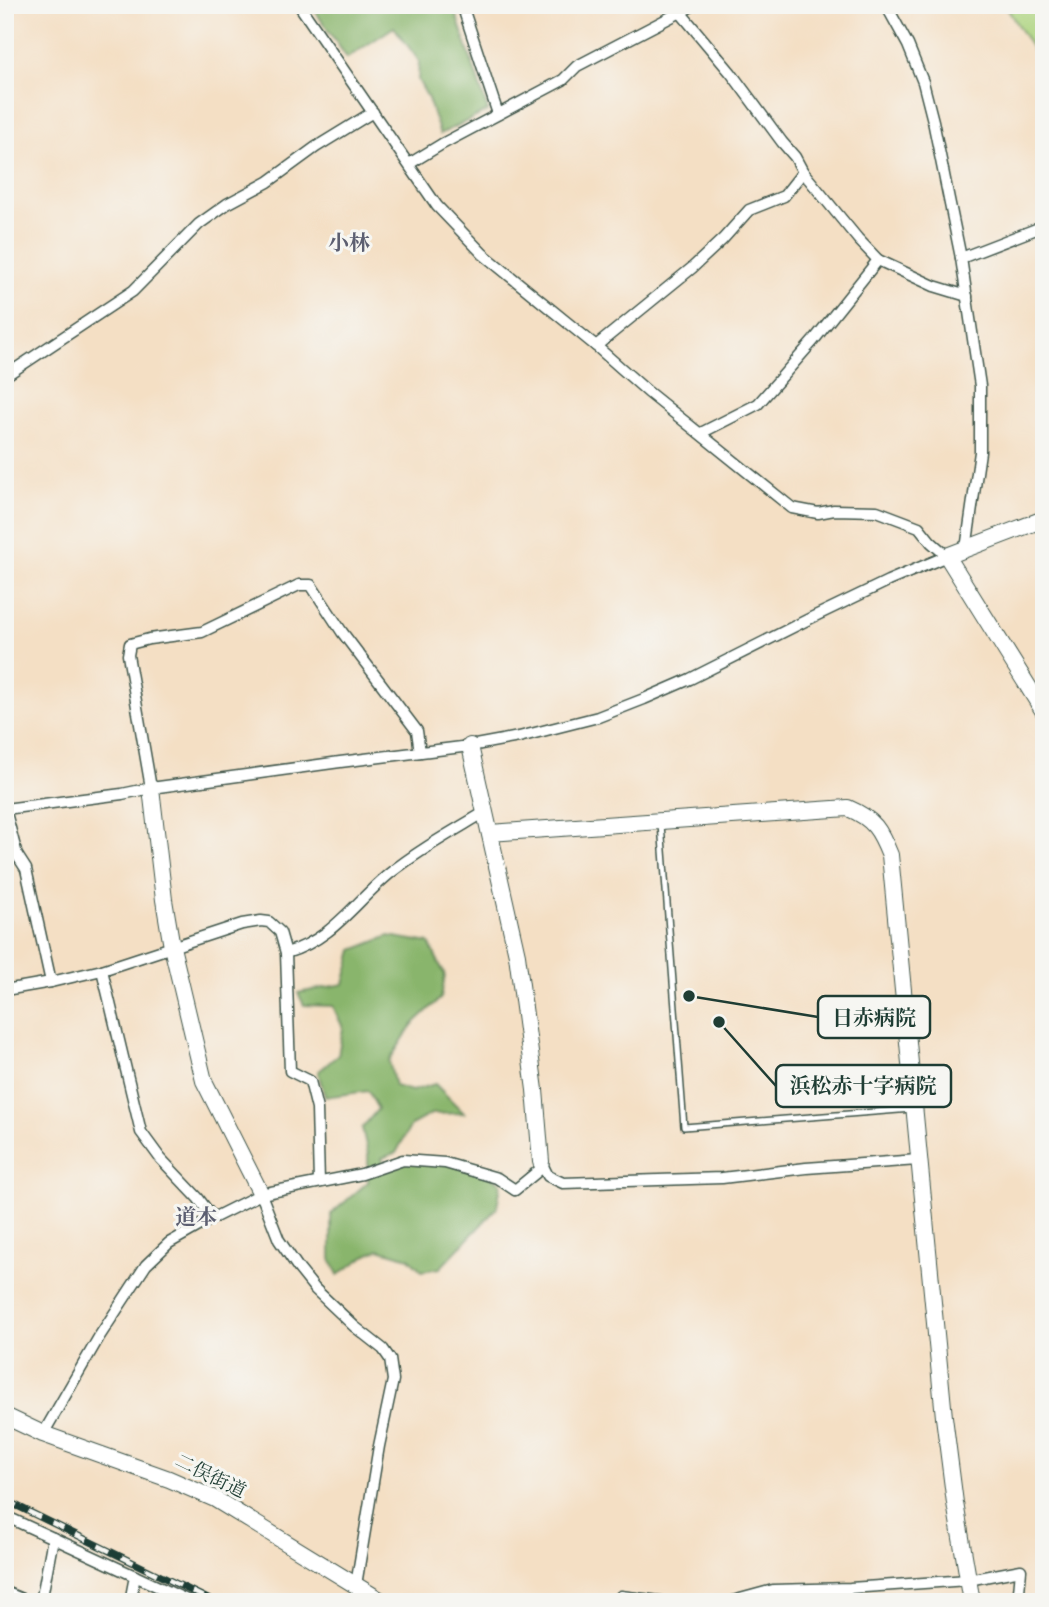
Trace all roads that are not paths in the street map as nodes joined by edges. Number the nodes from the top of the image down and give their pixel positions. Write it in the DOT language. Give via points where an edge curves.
graph roads {
  1 [pos="299,5"];
  2 [pos="462,5"];
  3 [pos="694,5"];
  4 [pos="886,5"];
  5 [pos="678,9"];
  6 [pos="373,112"];
  7 [pos="498,114"];
  8 [pos="408,164"];
  9 [pos="803,172"];
  10 [pos="1044,226"];
  11 [pos="961,258"];
  12 [pos="878,260"];
  13 [pos="967,296"];
  14 [pos="596,346"];
  15 [pos="5,376"];
  16 [pos="701,433"];
  17 [pos="1044,519"];
  18 [pos="967,549"];
  19 [pos="947,556"];
  20 [pos="1044,712"];
  21 [pos="470,746"];
  22 [pos="420,752"];
  23 [pos="151,788"];
  24 [pos="485,812"];
  25 [pos="661,821"];
  26 [pos="490,833"];
  27 [pos="172,947"];
  28 [pos="286,953"];
  29 [pos="102,970"];
  30 [pos="51,982"];
  31 [pos="5,990"];
  32 [pos="914,1109"];
  33 [pos="918,1160"];
  34 [pos="542,1164"];
  35 [pos="319,1182"];
  36 [pos="261,1194"];
  37 [pos="213,1218"];
  38 [pos="5,1416"];
  39 [pos="43,1434"];
  40 [pos="5,1516"];
  41 [pos="53,1538"];
  42 [pos="135,1576"];
  43 [pos="968,1580"];
  44 [pos="356,1585"];
  45 [pos="5,1592"];
  46 [pos="29,1602"];
  47 [pos="41,1602"];
  48 [pos="130,1602"];
  49 [pos="191,1602"];
  50 [pos="383,1602"];
  51 [pos="616,1602"];
  52 [pos="667,1602"];
  53 [pos="729,1602"];
  54 [pos="972,1602"];
  55 [pos="1018,1602"];
  1 -- 6 [label="street"];
  2 -- 7 [label="street"];
  3 -- 5 [label="street"];
  4 -- 11 [label="street" via="923,82"];
  5 -- 7 [label="street"];
  5 -- 9 [label="street"];
  6 -- 8 [label="street"];
  6 -- 15 [label="street" via="200,223 133,291"];
  7 -- 8 [label="street"];
  8 -- 14 [label="street" via="437,206 483,254"];
  9 -- 12 [label="street"];
  9 -- 14 [label="street" via="784,196 749,211 692,268"];
  10 -- 11 [label="street"];
  11 -- 13 [label="street"];
  12 -- 13 [label="street"];
  12 -- 16 [label="street" via="758,404"];
  13 -- 18 [label="street" via="981,386 980,452"];
  14 -- 16 [label="street"];
  16 -- 19 [label="street" via="792,508 818,513 877,511 919,527"];
  17 -- 18 [label="street"];
  18 -- 19 [label="street"];
  19 -- 20 [label="street"];
  19 -- 21 [label="street" via="644,699 598,717"];
  21 -- 22 [label="street"];
  21 -- 24 [label="street"];
  22 -- 23 [label="street"];
  22 -- 23 [label="street" via="417,732 310,585 299,585 202,632 130,644 128,655"];
  23 -- 27 [label="street"];
  23 -- 30 [label="street" via="5,809 17,855 26,869"];
  24 -- 26 [label="street"];
  24 -- 28 [label="street" via="386,876 327,934"];
  25 -- 26 [label="street"];
  25 -- 32 [label="street" via="848,808 877,828 890,855"];
  25 -- 32 [label="lane" via="684,1127"];
  26 -- 34 [label="street" via="519,968"];
  27 -- 28 [label="street" via="261,921 279,932"];
  27 -- 29 [label="street"];
  27 -- 36 [label="street" via="204,1081"];
  28 -- 35 [label="street" via="290,1071 310,1081 317,1109"];
  29 -- 30 [label="street"];
  29 -- 37 [label="street" via="141,1132"];
  30 -- 31 [label="street"];
  32 -- 33 [label="street"];
  33 -- 34 [label="street" via="722,1178 563,1183 548,1176"];
  33 -- 43 [label="street" via="944,1418"];
  34 -- 35 [label="street" via="515,1190 497,1178 445,1163 402,1160"];
  35 -- 36 [label="street"];
  36 -- 37 [label="street"];
  36 -- 44 [label="street" via="279,1240 299,1269 390,1359 393,1380"];
  37 -- 39 [label="street" via="169,1243 146,1265"];
  38 -- 39 [label="street, 二俣街道"];
  39 -- 44 [label="street, 二俣街道" via="215,1499"];
  40 -- 41 [label="street"];
  41 -- 42 [label="street"];
  41 -- 47 [label="street"];
  42 -- 48 [label="street"];
  42 -- 49 [label="street"];
  43 -- 53 [label="street" via="773,1590"];
  43 -- 54 [label="street"];
  43 -- 55 [label="street" via="1021,1570"];
  44 -- 50 [label="street, 二俣街道"];
  45 -- 46 [label="street"];
  51 -- 52 [label="street" via="621,1596"];
}
